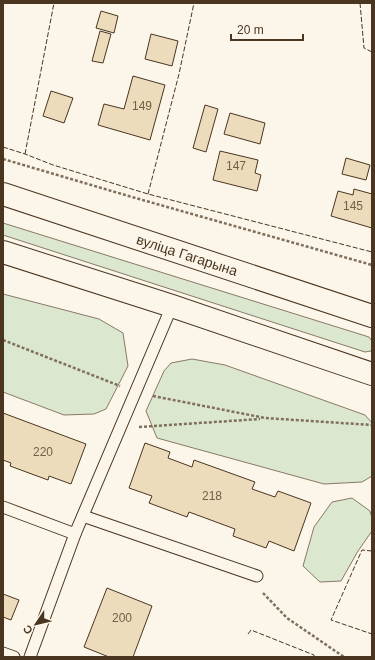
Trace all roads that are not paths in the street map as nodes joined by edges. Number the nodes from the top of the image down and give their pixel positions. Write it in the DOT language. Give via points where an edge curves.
graph roads {
  1 [pos="3,194"];
  2 [pos="3,252"];
  3 [pos="172,306"];
  4 [pos="372,316"];
  5 [pos="367,369"];
  6 [pos="3,507"];
  7 [pos="83,516"];
  8 [pos="75,534"];
  9 [pos="257,576"];
  10 [pos="3,653"];
  11 [pos="14,657"];
  12 [pos="30,657"];
  1 -- 4 [label="main road, вуліца Гагарына"];
  2 -- 3 [label="main road"];
  3 -- 5 [label="main road"];
  3 -- 7 [label="lane"];
  6 -- 8 [label="lane"];
  7 -- 8 [label="lane"];
  7 -- 9 [label="lane"];
  8 -- 12 [label="lane"];
  10 -- 11 [label="lane"];
}
